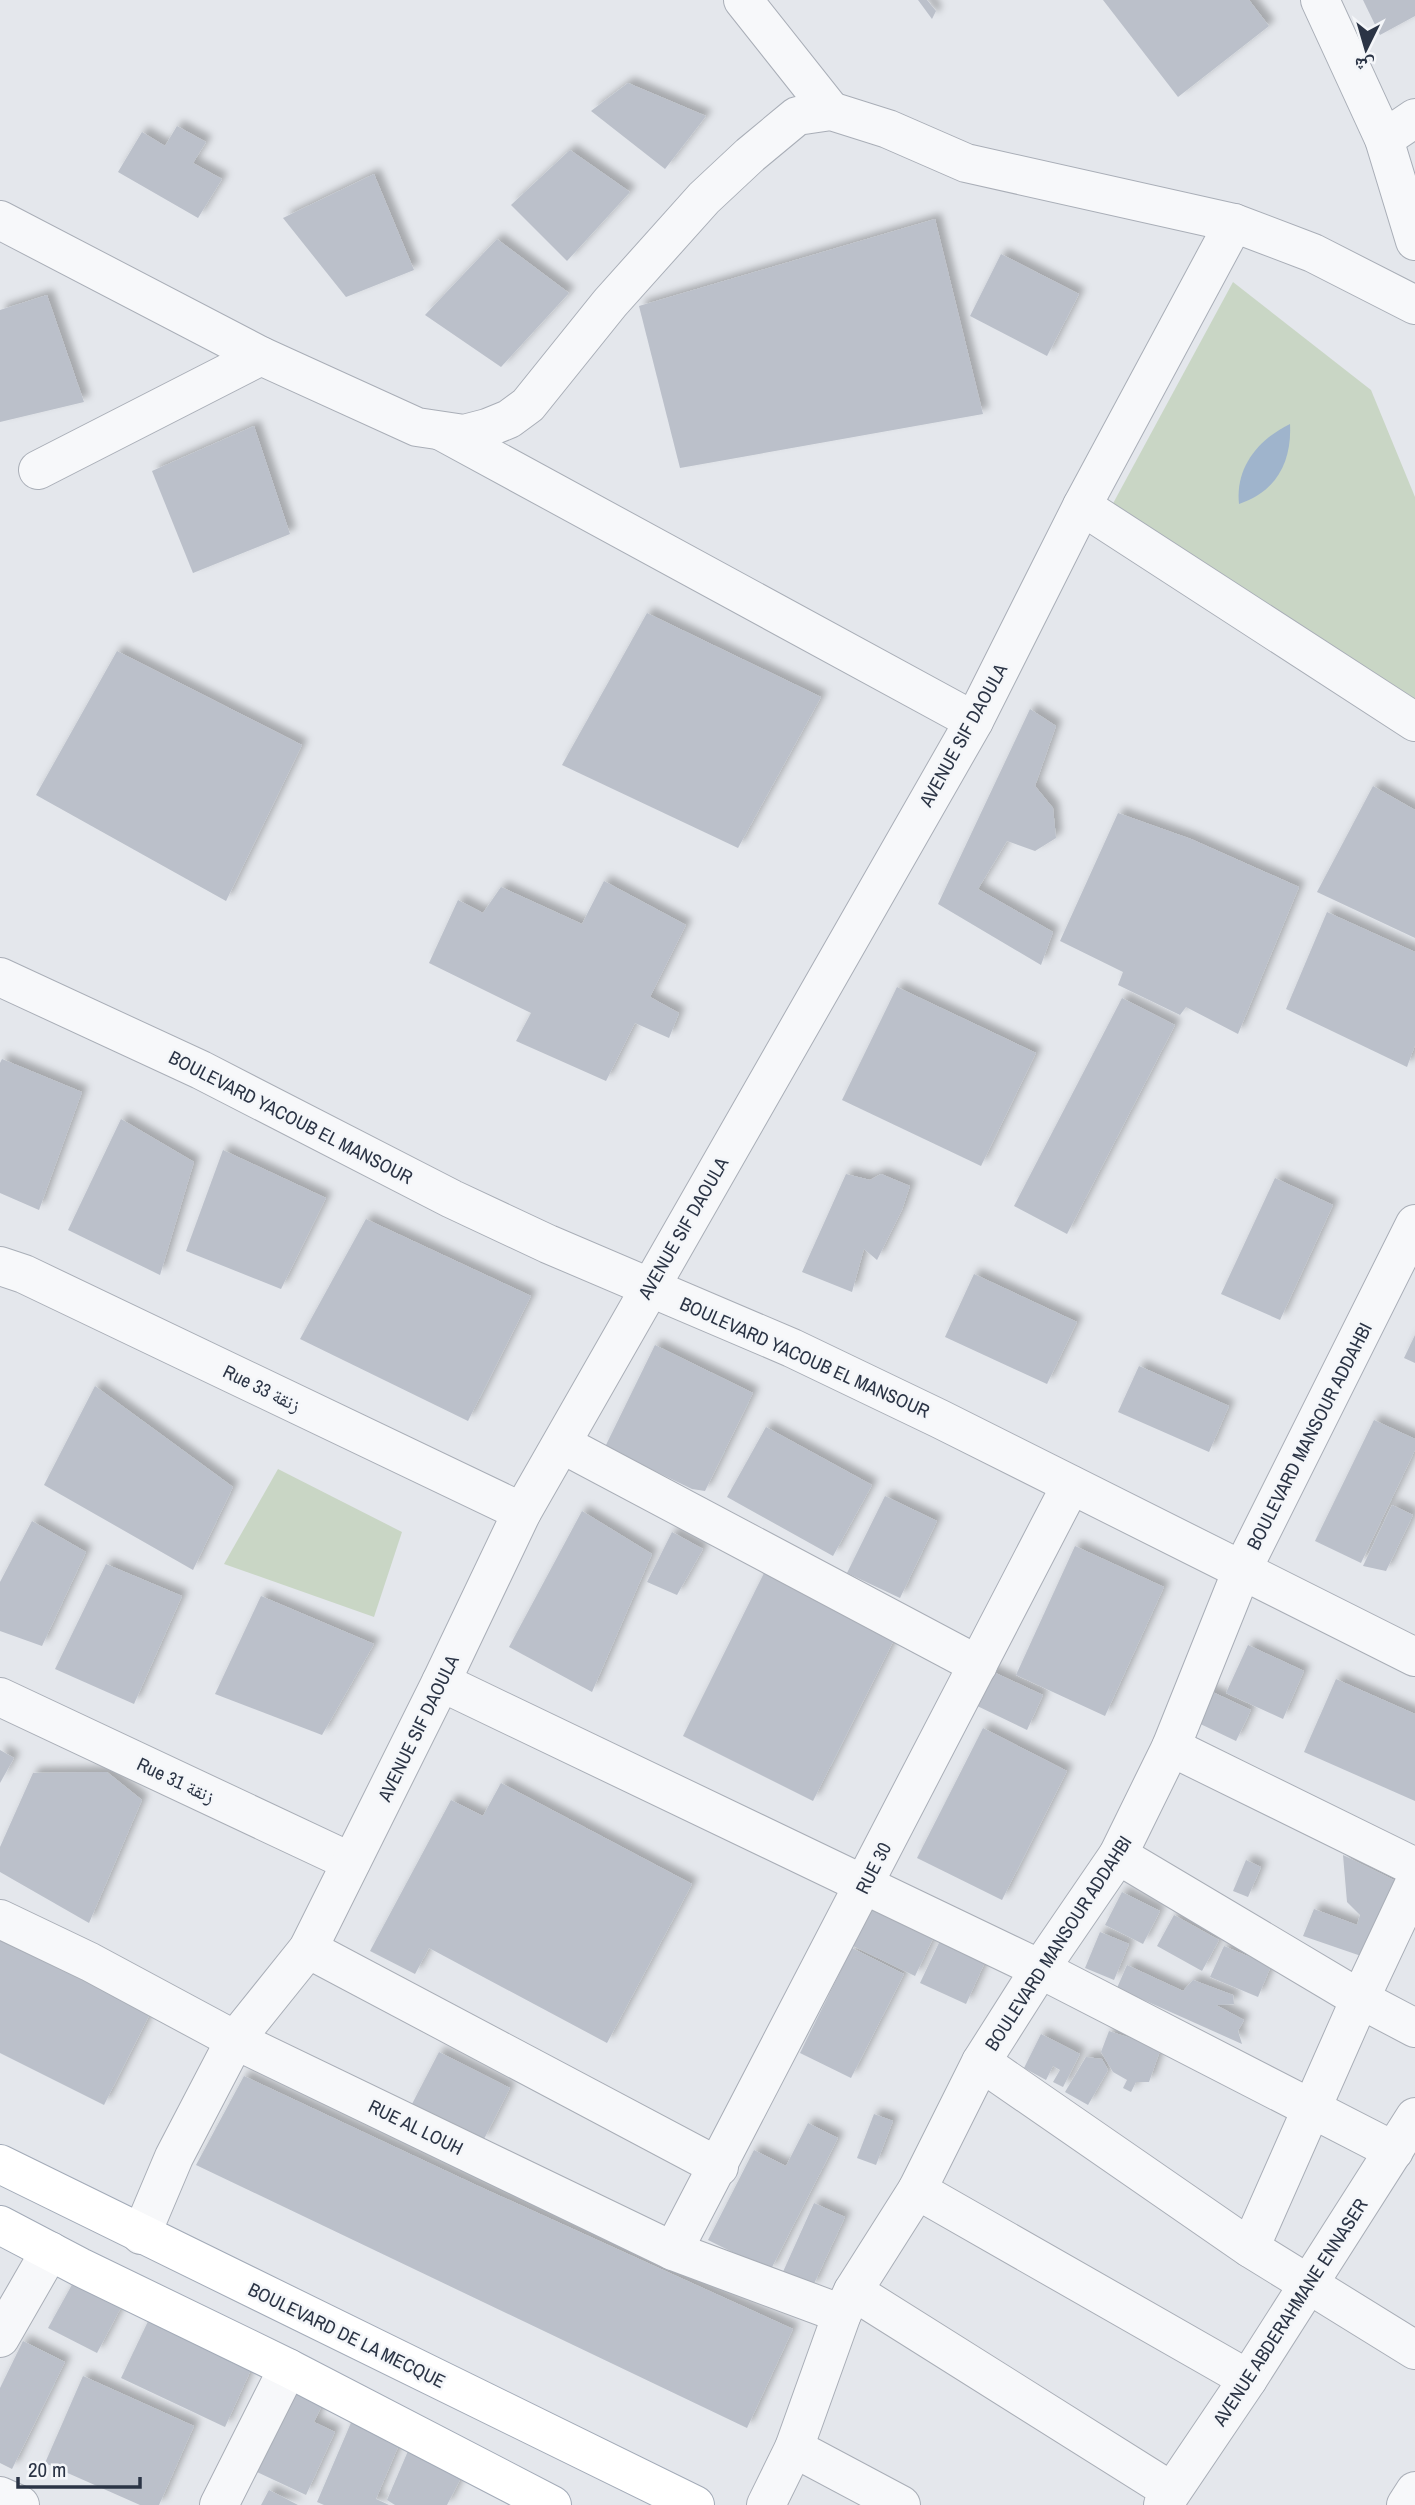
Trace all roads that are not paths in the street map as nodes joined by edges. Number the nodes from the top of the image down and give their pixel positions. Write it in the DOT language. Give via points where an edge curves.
graph roads {
  1 [pos="743,0"];
  2 [pos="1320,0"];
  3 [pos="831,111"];
  4 [pos="1400,128"];
  5 [pos="0,220"];
  6 [pos="1234,223"];
  7 [pos="1415,241"];
  8 [pos="1415,305"];
  9 [pos="261,356"];
  10 [pos="443,432"];
  11 [pos="38,470"];
  12 [pos="1082,506"];
  13 [pos="974,721"];
  14 [pos="1415,722"];
  15 [pos="0,977"];
  16 [pos="1415,1224"];
  17 [pos="0,1266"];
  18 [pos="649,1287"];
  19 [pos="562,1444"];
  20 [pos="1071,1485"];
  21 [pos="522,1512"];
  22 [pos="1242,1570"];
  23 [pos="1415,1657"];
  24 [pos="978,1665"];
  25 [pos="441,1682"];
  26 [pos="0,1697"];
  27 [pos="1171,1747"];
  28 [pos="1118,1855"];
  29 [pos="351,1862"];
  30 [pos="1415,1867"];
  31 [pos="1415,1882"];
  32 [pos="865,1884"];
  33 [pos="0,1919"];
  34 [pos="308,1950"];
  35 [pos="1040,1969"];
  36 [pos="1360,1998"];
  37 [pos="1415,2028"];
  38 [pos="235,2040"];
  39 [pos="981,2062"];
  40 [pos="1311,2109"];
  41 [pos="1415,2117"];
  42 [pos="1394,2151"];
  43 [pos="0,2164"];
  44 [pos="719,2167"];
  45 [pos="916,2190"];
  46 [pos="0,2225"];
  47 [pos="141,2235"];
  48 [pos="1250,2248"];
  49 [pos="50,2251"];
  50 [pos="673,2251"];
  51 [pos="1309,2284"];
  52 [pos="847,2302"];
  53 [pos="0,2338"];
  54 [pos="1415,2350"];
  55 [pos="288,2368"];
  56 [pos="1248,2379"];
  57 [pos="794,2448"];
  58 [pos="1415,2491"];
  59 [pos="0,2496"];
  60 [pos="1167,2498"];
  61 [pos="545,2503"];
  62 [pos="20,2505"];
  63 [pos="219,2505"];
  64 [pos="695,2505"];
  65 [pos="766,2505"];
  66 [pos="901,2505"];
  67 [pos="1406,2505"];
  1 -- 3 [label="street"];
  2 -- 4 [label="street"];
  3 -- 6 [label="street" via="888,129 967,163"];
  3 -- 10 [label="street" via="797,116 704,198 610,303 528,405 487,428 464,434"];
  4 -- 7 [label="street"];
  5 -- 9 [label="street"];
  6 -- 8 [label="street" via="1313,253"];
  6 -- 12 [label="street, AVENUE SIF DAOULA"];
  9 -- 10 [label="street" via="417,428"];
  9 -- 11 [label="street"];
  10 -- 13 [label="street"];
  12 -- 13 [label="street, AVENUE SIF DAOULA"];
  12 -- 14 [label="street"];
  13 -- 18 [label="street, AVENUE SIF DAOULA"];
  15 -- 18 [label="street, BOULEVARD YACOUB EL MANSOUR" via="201,1070 452,1199"];
  16 -- 22 [label="street, BOULEVARD MANSOUR ADDAHBI"];
  17 -- 21 [label="street, Rue 33 زنقة"];
  18 -- 19 [label="street, AVENUE SIF DAOULA"];
  18 -- 20 [label="street, BOULEVARD YACOUB EL MANSOUR" via="792,1348"];
  19 -- 21 [label="street, AVENUE SIF DAOULA"];
  19 -- 24 [label="street"];
  20 -- 22 [label="street, BOULEVARD YACOUB EL MANSOUR"];
  20 -- 24 [label="street, RUE 30"];
  21 -- 25 [label="street, AVENUE SIF DAOULA"];
  22 -- 23 [label="street, BOULEVARD YACOUB EL MANSOUR"];
  22 -- 27 [label="street, BOULEVARD MANSOUR ADDAHBI"];
  24 -- 32 [label="street, RUE 30"];
  25 -- 29 [label="street, AVENUE SIF DAOULA"];
  25 -- 32 [label="street"];
  26 -- 29 [label="street, Rue 31 زنقة"];
  27 -- 28 [label="street, BOULEVARD MANSOUR ADDAHBI"];
  27 -- 30 [label="street"];
  28 -- 35 [label="street, BOULEVARD MANSOUR ADDAHBI"];
  28 -- 36 [label="street"];
  29 -- 34 [label="street, AVENUE SIF DAOULA"];
  31 -- 36 [label="street"];
  32 -- 35 [label="street"];
  32 -- 44 [label="street, RUE 30"];
  33 -- 38 [label="street, RUE AL LOUH"];
  34 -- 38 [label="street, AVENUE SIF DAOULA"];
  34 -- 44 [label="street"];
  35 -- 39 [label="street, BOULEVARD MANSOUR ADDAHBI"];
  35 -- 40 [label="street"];
  36 -- 37 [label="street"];
  36 -- 40 [label="street"];
  38 -- 47 [label="street, AVENUE SIF DAOULA" via="174,2157"];
  38 -- 50 [label="street, RUE AL LOUH"];
  39 -- 45 [label="street, BOULEVARD MANSOUR ADDAHBI"];
  39 -- 48 [label="street"];
  40 -- 42 [label="street"];
  40 -- 48 [label="street"];
  41 -- 42 [label="street, AVENUE ABDERAHMANE ENNASER"];
  42 -- 51 [label="street, AVENUE ABDERAHMANE ENNASER"];
  43 -- 47 [label="main road, BOULEVARD DE LA MECQUE"];
  44 -- 50 [label="street, RUE 30"];
  45 -- 52 [label="street, BOULEVARD MANSOUR ADDAHBI"];
  45 -- 56 [label="street"];
  46 -- 49 [label="main road"];
  47 -- 64 [label="main road, BOULEVARD DE LA MECQUE"];
  48 -- 51 [label="street"];
  49 -- 53 [label="street"];
  49 -- 55 [label="main road"];
  50 -- 52 [label="street, RUE AL LOUH"];
  51 -- 54 [label="street"];
  51 -- 56 [label="street, AVENUE ABDERAHMANE ENNASER"];
  52 -- 57 [label="street, BOULEVARD MANSOUR ADDAHBI"];
  52 -- 60 [label="street, RUE AL LOUH"];
  55 -- 61 [label="main road"];
  55 -- 63 [label="street"];
  56 -- 60 [label="street, AVENUE ABDERAHMANE ENNASER"];
  57 -- 65 [label="street, BOULEVARD MANSOUR ADDAHBI"];
  57 -- 66 [label="street"];
  58 -- 67 [label="street"];
  59 -- 62 [label="street"];
}
